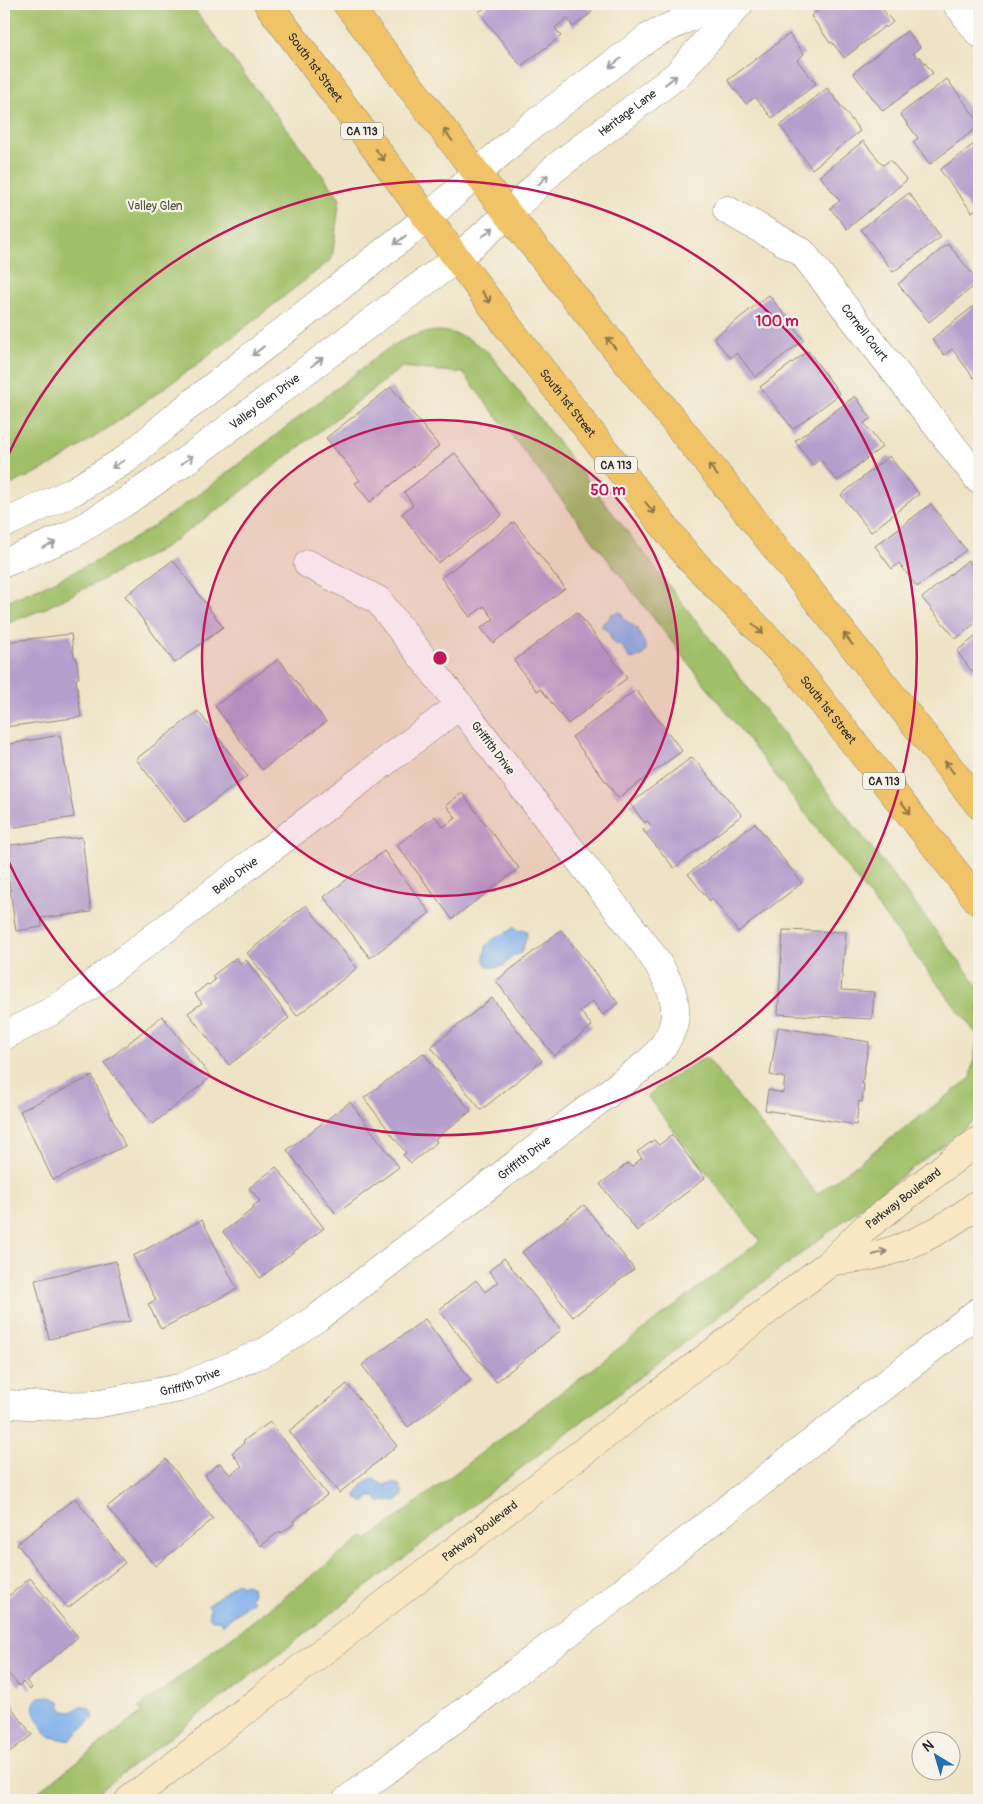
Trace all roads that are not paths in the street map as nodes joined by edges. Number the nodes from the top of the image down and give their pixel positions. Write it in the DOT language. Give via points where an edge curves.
graph roads {
  1 [pos="268,4"];
  2 [pos="347,4"];
  3 [pos="717,4"];
  4 [pos="739,4"];
  5 [pos="956,4"];
  6 [pos="979,34"];
  7 [pos="477,175"];
  8 [pos="727,210"];
  9 [pos="508,214"];
  10 [pos="427,218"];
  11 [pos="457,258"];
  12 [pos="979,480"];
  13 [pos="4,524"];
  14 [pos="4,563"];
  15 [pos="308,564"];
  16 [pos="460,705"];
  17 [pos="979,805"];
  18 [pos="979,902"];
  19 [pos="4,1036"];
  20 [pos="979,1140"];
  21 [pos="979,1203"];
  22 [pos="832,1261"];
  23 [pos="979,1311"];
  24 [pos="4,1404"];
  25 [pos="129,1800"];
  26 [pos="347,1800"];
  1 -- 10 [label="main road, South 1st Street / CA 113, one-way"];
  7 -- 2 [label="main road, one-way"];
  3 -- 7 [label="street, one-way" via="649,37 526,130"];
  9 -- 4 [label="street, Heritage Lane, one-way" via="555,168 677,75"];
  5 -- 6 [label="street"];
  7 -- 9 [label="main road"];
  7 -- 10 [label="street"];
  8 -- 12 [label="street, Cornell Court" via="802,252"];
  11 -- 9 [label="street, Valley Glen Drive, one-way"];
  17 -- 9 [label="main road, one-way"];
  10 -- 11 [label="main road, South 1st Street / CA 113"];
  10 -- 13 [label="street, one-way" via="125,460 74,491"];
  14 -- 11 [label="street, Valley Glen Drive, one-way" via="71,535 132,497"];
  11 -- 18 [label="main road, South 1st Street / CA 113, one-way" via="689,558 789,660"];
  15 -- 16 [label="street, Griffith Drive" via="378,600"];
  16 -- 19 [label="street, Bello Drive" via="90,986 52,1011"];
  16 -- 24 [label="street, Griffith Drive" via="662,968 669,982 676,1021 661,1050 317,1318 267,1351 180,1388 90,1405"];
  20 -- 22 [label="street, Parkway Boulevard" via="865,1228"];
  22 -- 21 [label="street, one-way" via="868,1257 905,1247"];
  22 -- 25 [label="street, Parkway Boulevard"];
  23 -- 26 [label="street" via="609,1602"];
}
